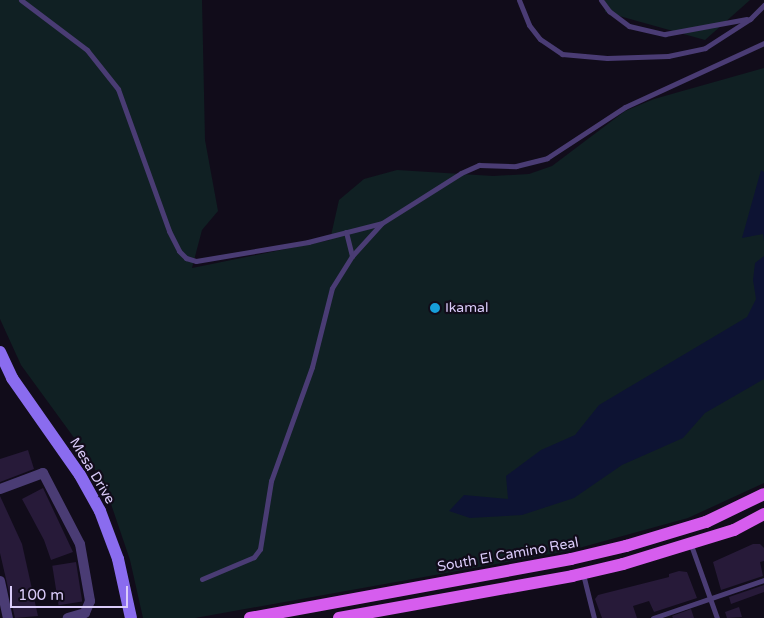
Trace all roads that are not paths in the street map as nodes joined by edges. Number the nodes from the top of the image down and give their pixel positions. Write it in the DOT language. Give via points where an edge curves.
graph roads {
  1 [pos="21,0"];
  2 [pos="519,0"];
  3 [pos="601,0"];
  4 [pos="764,5"];
  5 [pos="750,19"];
  6 [pos="764,43"];
  7 [pos="382,224"];
  8 [pos="346,232"];
  9 [pos="352,256"];
  10 [pos="0,352"];
  11 [pos="0,489"];
  12 [pos="764,494"];
  13 [pos="764,514"];
  14 [pos="706,522"];
  15 [pos="691,545"];
  16 [pos="582,574"];
  17 [pos="202,579"];
  18 [pos="764,580"];
  19 [pos="0,582"];
  20 [pos="710,598"];
  21 [pos="8,618"];
  22 [pos="68,618"];
  23 [pos="131,618"];
  24 [pos="250,618"];
  25 [pos="339,618"];
  26 [pos="594,618"];
  27 [pos="653,618"];
  28 [pos="718,618"];
  1 -- 8 [label="lane" via="87,50 118,89 152,190 172,238 186,258 196,260 273,248"];
  2 -- 5 [label="lane" via="529,25 540,39 562,54 608,58 668,56 705,48"];
  3 -- 5 [label="lane" via="609,11 629,26 665,34"];
  4 -- 5 [label="lane"];
  6 -- 7 [label="lane" via="625,107 547,158 516,166 479,165 461,172"];
  7 -- 8 [label="lane"];
  7 -- 9 [label="lane"];
  8 -- 9 [label="lane"];
  9 -- 17 [label="lane" via="332,288 312,367 271,481 260,550 254,557"];
  10 -- 23 [label="main road, Mesa Drive" via="12,378 80,475 100,511 118,559"];
  11 -- 22 [label="street" via="44,473 80,544 90,601 85,613"];
  12 -- 14 [label="main road, South El Camino Real"];
  13 -- 15 [label="main road" via="734,530"];
  14 -- 15 [label="main road"];
  14 -- 24 [label="main road, South El Camino Real" via="572,559"];
  15 -- 16 [label="main road"];
  15 -- 20 [label="lane"];
  16 -- 25 [label="main road"];
  16 -- 26 [label="lane"];
  18 -- 20 [label="lane"];
  19 -- 21 [label="street"];
  20 -- 27 [label="lane"];
  20 -- 28 [label="lane"];
}
